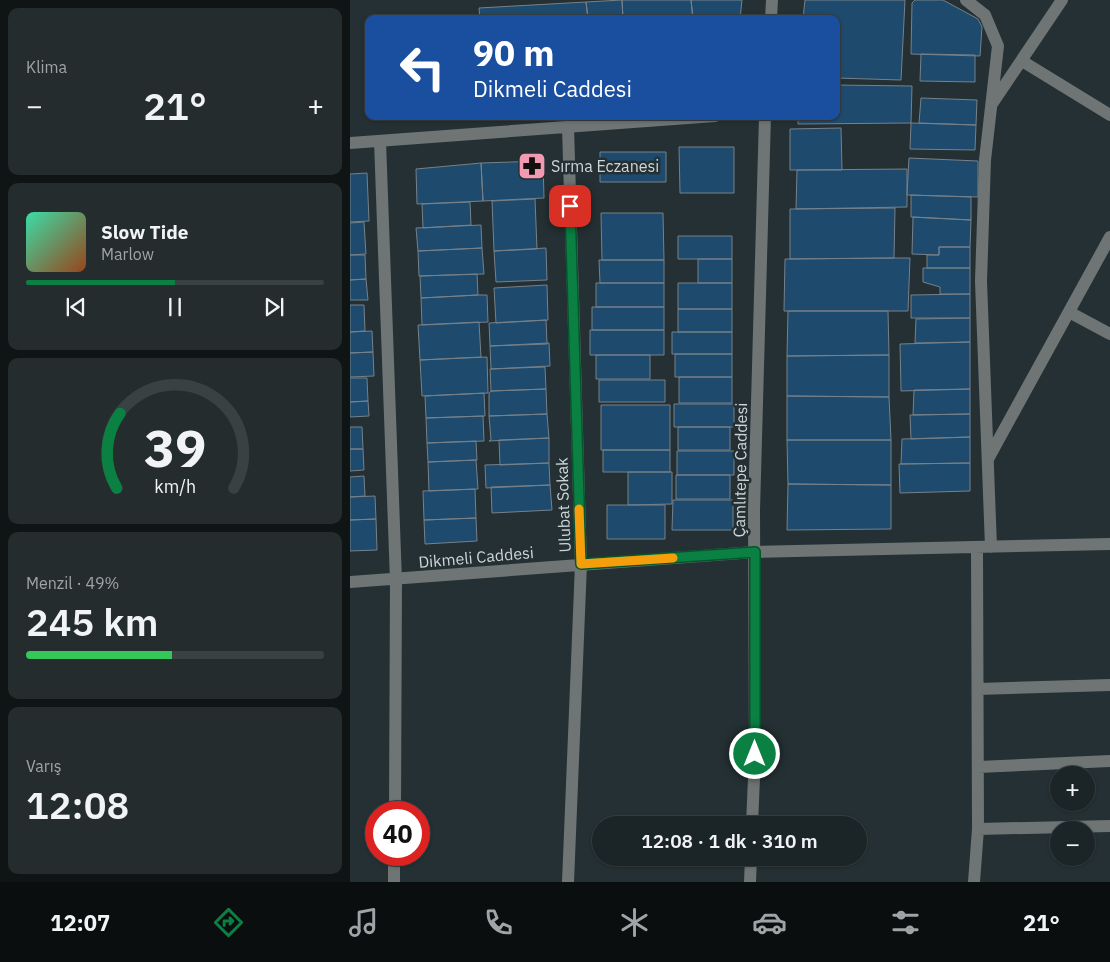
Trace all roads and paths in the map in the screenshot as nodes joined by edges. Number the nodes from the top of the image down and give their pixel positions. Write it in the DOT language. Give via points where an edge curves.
graph roads {
  1 [pos="772,0"];
  2 [pos="966,0"];
  3 [pos="1062,0"];
  4 [pos="771,15"];
  5 [pos="1022,61"];
  6 [pos="991,107"];
  7 [pos="1110,114"];
  8 [pos="662,120"];
  9 [pos="765,120"];
  10 [pos="568,127"];
  11 [pos="380,141"];
  12 [pos="350,143"];
  13 [pos="1110,237"];
  14 [pos="1069,312"];
  15 [pos="1110,334"];
  16 [pos="988,460"];
  17 [pos="1110,544"];
  18 [pos="977,547"];
  19 [pos="991,547"];
  20 [pos="755,552"];
  21 [pos="581,564"];
  22 [pos="396,581"];
  23 [pos="350,582"];
  24 [pos="1110,685"];
  25 [pos="978,689"];
  26 [pos="1110,761"];
  27 [pos="978,768"];
  28 [pos="395,801"];
  29 [pos="752,816"];
  30 [pos="1110,826"];
  31 [pos="978,830"];
  32 [pos="394,866"];
  33 [pos="751,866"];
  34 [pos="394,882"];
  35 [pos="568,882"];
  36 [pos="750,882"];
  37 [pos="974,882"];
  1 -- 4 [label="street"];
  2 -- 6 [label="street" via="985,15 998,46"];
  3 -- 5 [label="street"];
  5 -- 6 [label="street"];
  5 -- 7 [label="street"];
  6 -- 16 [label="street" via="985,160 982,281"];
  8 -- 10 [label="street"];
  9 -- 20 [label="street, Çamlıtepe Caddesi"];
  10 -- 11 [label="street"];
  10 -- 21 [label="street, Ulubat Sokak"];
  11 -- 12 [label="street"];
  11 -- 22 [label="street"];
  13 -- 14 [label="street"];
  14 -- 15 [label="street"];
  14 -- 16 [label="street"];
  16 -- 19 [label="street"];
  17 -- 19 [label="street, Dikmeli Caddesi"];
  18 -- 19 [label="street, Dikmeli Caddesi"];
  18 -- 20 [label="street, Dikmeli Caddesi"];
  18 -- 25 [label="street"];
  20 -- 21 [label="street, Dikmeli Caddesi"];
  20 -- 29 [label="street, Çamlıtepe Caddesi"];
  21 -- 22 [label="street, Dikmeli Caddesi"];
  21 -- 35 [label="street, Ulubat Sokak"];
  22 -- 23 [label="street, Dikmeli Caddesi"];
  22 -- 28 [label="street"];
  24 -- 25 [label="street"];
  25 -- 27 [label="street"];
  26 -- 27 [label="street"];
  27 -- 31 [label="street"];
  30 -- 31 [label="street"];
  31 -- 37 [label="street"];
  32 -- 34 [label="street"];
  33 -- 36 [label="street"];
}
